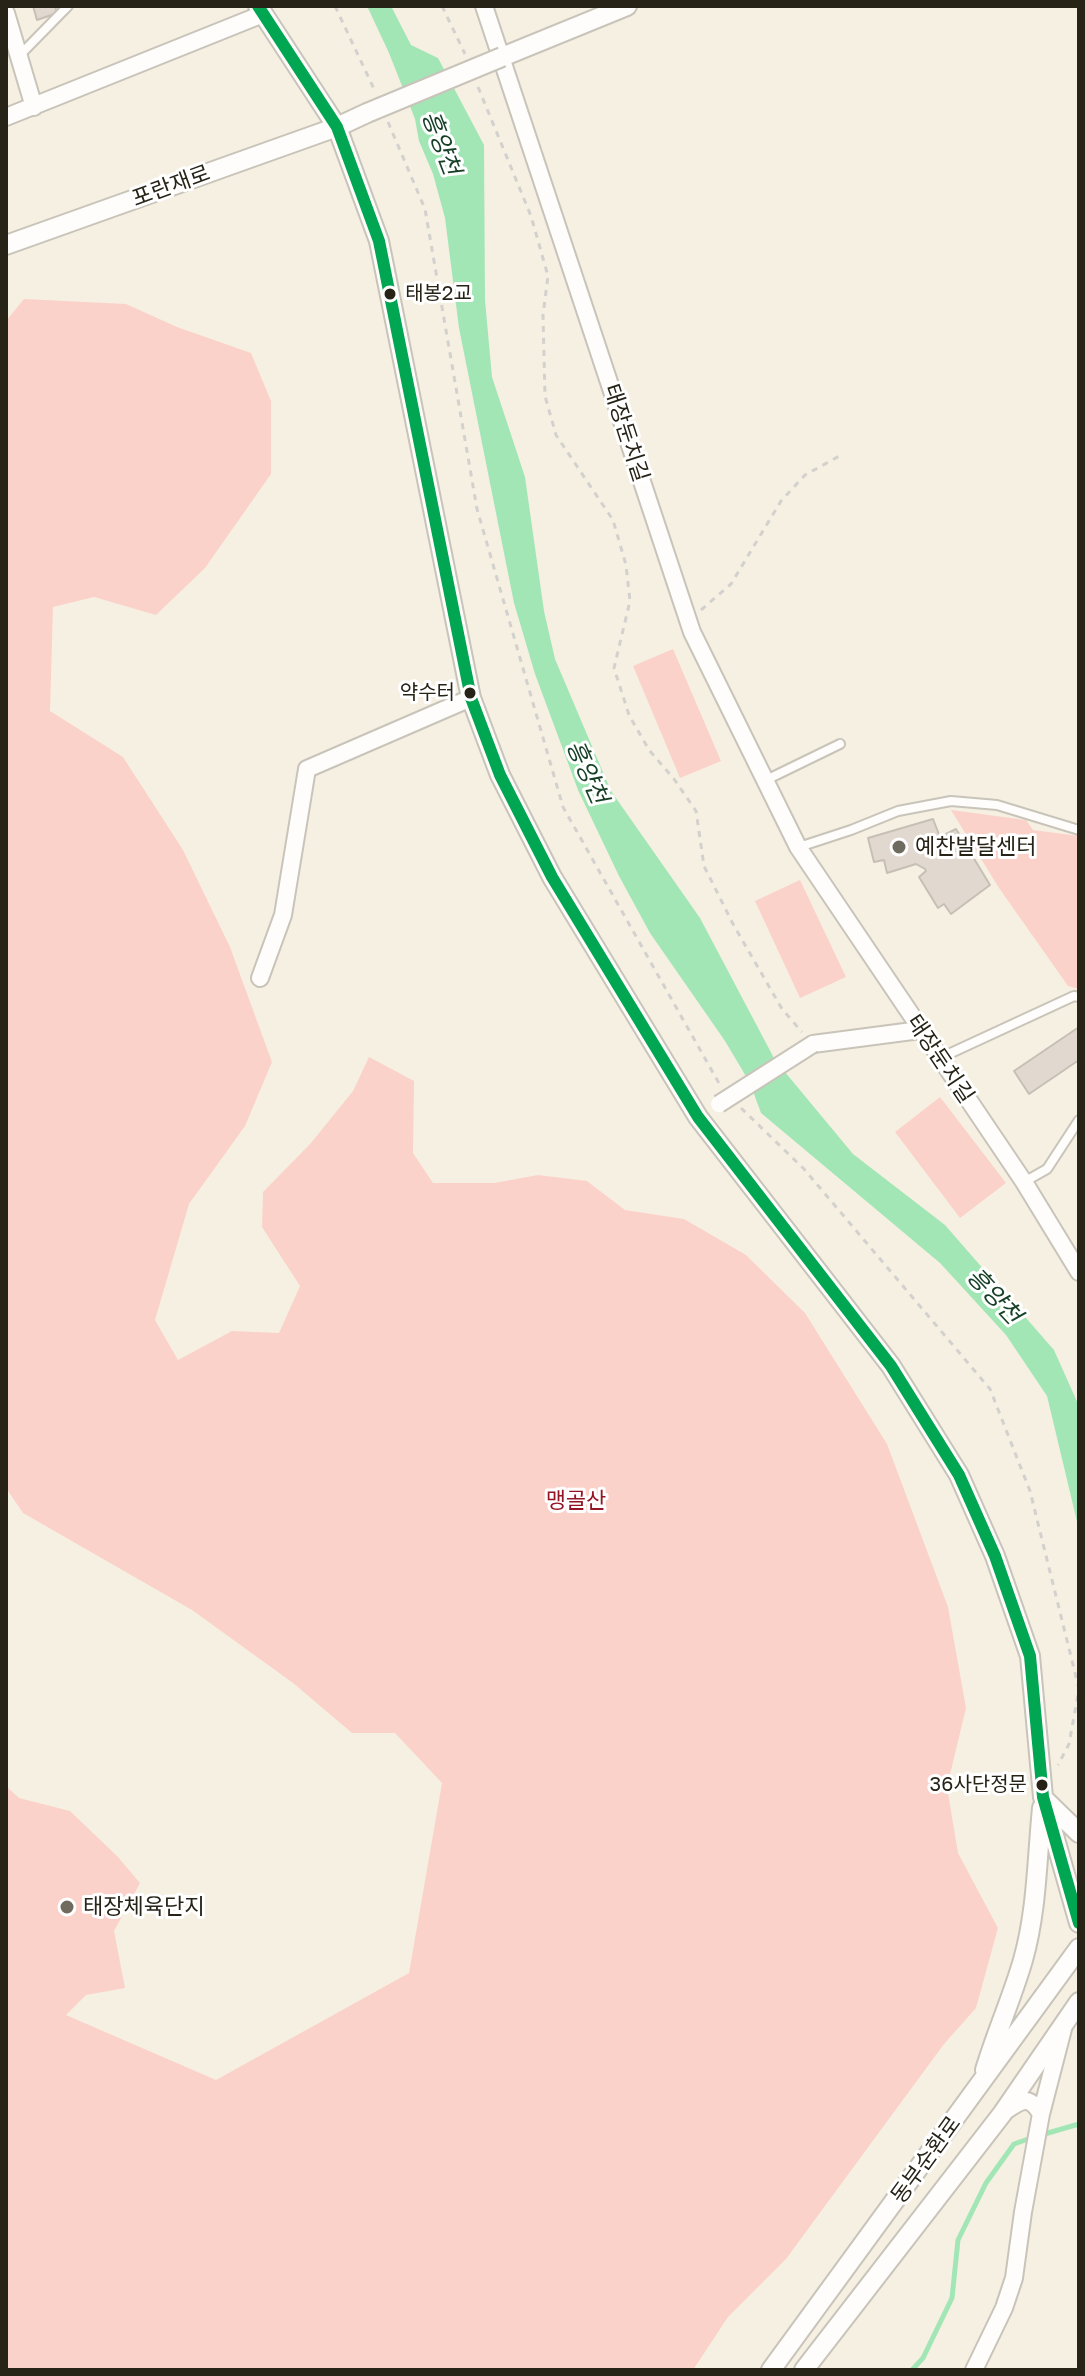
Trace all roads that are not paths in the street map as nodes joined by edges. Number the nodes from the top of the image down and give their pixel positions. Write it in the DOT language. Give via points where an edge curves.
graph roads {
  1 [pos="68,6"];
  2 [pos="484,6"];
  3 [pos="627,6"];
  4 [pos="260,10"];
  5 [pos="6,13"];
  6 [pos="19,56"];
  7 [pos="502,57"];
  8 [pos="34,107"];
  9 [pos="6,117"];
  10 [pos="337,127"];
  11 [pos="6,245"];
  12 [pos="471,698"];
  13 [pos="840,744"];
  14 [pos="763,781"];
  15 [pos="1079,830"];
  16 [pos="798,847"];
  17 [pos="260,978"];
  18 [pos="1079,997"];
  19 [pos="920,1030"];
  20 [pos="940,1058"];
  21 [pos="698,1117"];
  22 [pos="1079,1120"];
  23 [pos="1024,1182"];
  24 [pos="1079,1272"];
  25 [pos="1043,1797"];
  26 [pos="1077,1832"];
  27 [pos="1079,1923"];
  28 [pos="1079,1948"];
  29 [pos="1079,2002"];
  30 [pos="1064,2023"];
  31 [pos="981,2084"];
  32 [pos="1002,2114"];
  33 [pos="1041,2114"];
  34 [pos="771,2370"];
  35 [pos="804,2370"];
  36 [pos="974,2370"];
  1 -- 6 [label="lane"];
  2 -- 7 [label="street, 태장둔치길"];
  3 -- 7 [label="street, 포란재로"];
  4 -- 8 [label="street"];
  4 -- 10 [label="street"];
  5 -- 6 [label="street"];
  6 -- 8 [label="street"];
  7 -- 10 [label="street, 포란재로, bridge"];
  7 -- 14 [label="street, 태장둔치길" via="692,632"];
  8 -- 9 [label="street"];
  10 -- 11 [label="street, 포란재로"];
  10 -- 12 [label="street" via="379,241"];
  12 -- 17 [label="street" via="307,769 283,915"];
  12 -- 21 [label="street" via="500,775 552,877"];
  13 -- 14 [label="lane"];
  14 -- 16 [label="street, 태장둔치길"];
  15 -- 16 [label="lane" via="997,805 951,801 898,811"];
  16 -- 19 [label="street, 태장둔치길"];
  18 -- 20 [label="lane"];
  19 -- 20 [label="street, 태장둔치길"];
  19 -- 21 [label="street, bridge" via="813,1044"];
  20 -- 23 [label="street, 태장둔치길"];
  21 -- 25 [label="street" via="891,1366 959,1475 1030,1656"];
  22 -- 23 [label="lane" via="1047,1169"];
  23 -- 24 [label="street, 태장둔치길"];
  25 -- 26 [label="street"];
  25 -- 27 [label="street"];
  25 -- 31 [label="street" via="1032,1924"];
  28 -- 31 [label="street, 동부순환로"];
  29 -- 30 [label="street, 동부순환로"];
  30 -- 32 [label="street, 동부순환로"];
  30 -- 33 [label="street"];
  31 -- 34 [label="street, 동부순환로"];
  32 -- 33 [label="street" via="1028,2101"];
  32 -- 35 [label="street, 동부순환로"];
  33 -- 36 [label="street" via="1014,2278"];
}
